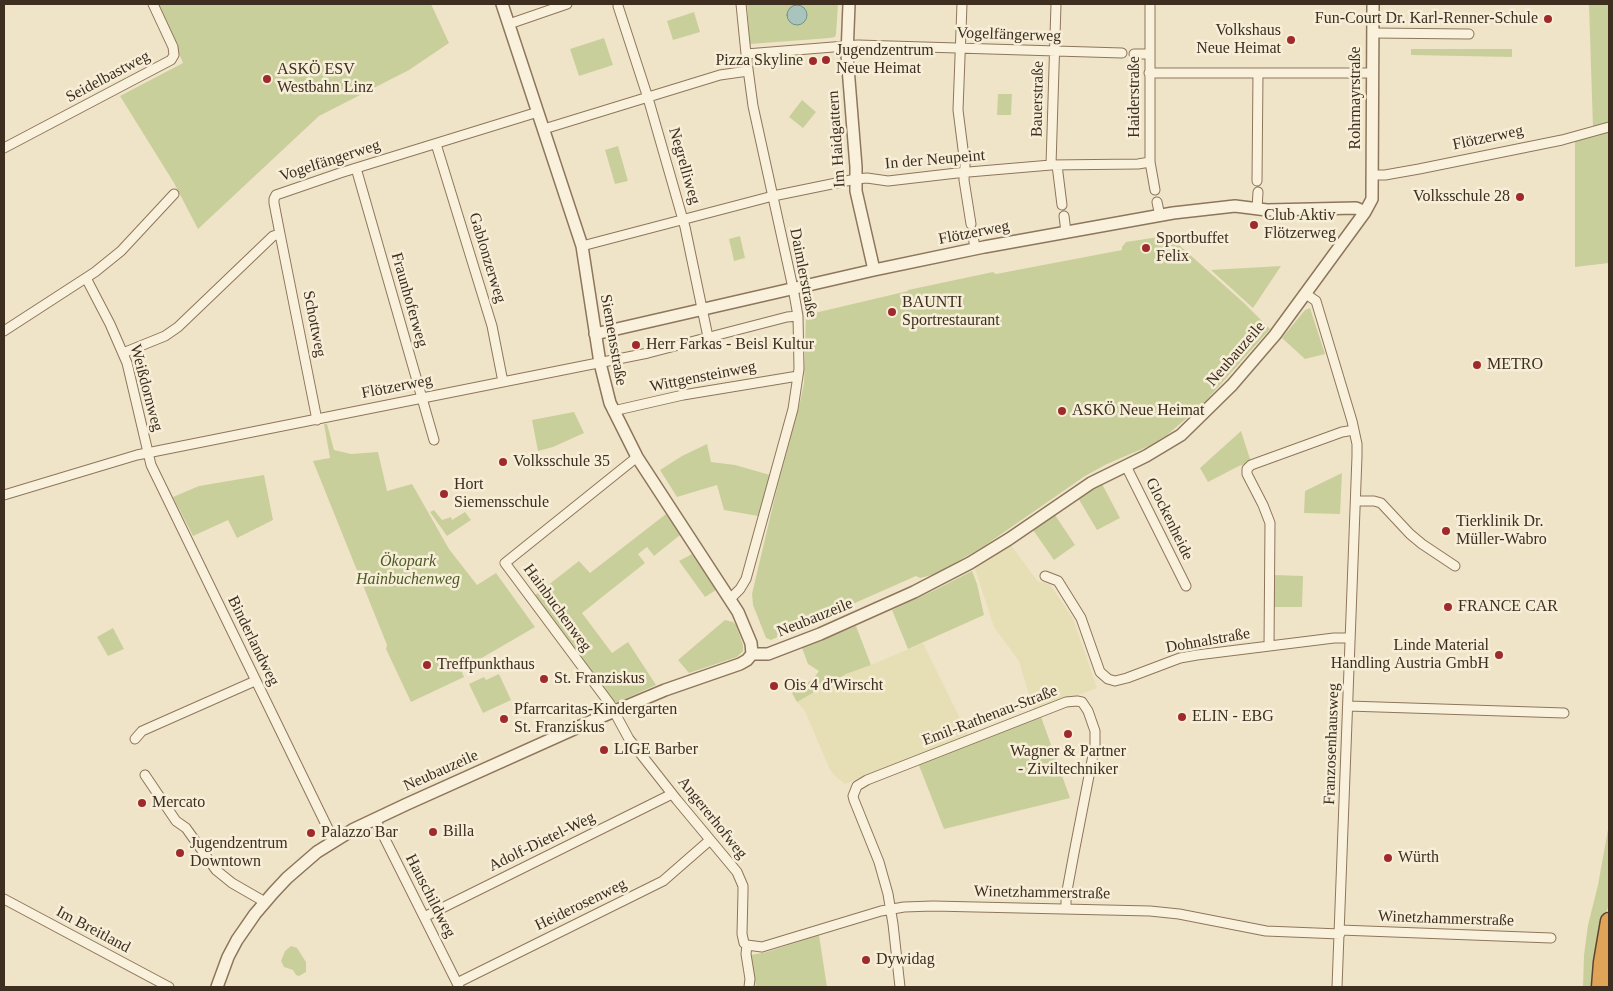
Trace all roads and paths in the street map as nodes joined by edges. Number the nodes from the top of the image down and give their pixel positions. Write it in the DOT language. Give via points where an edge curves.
graph roads {
  1 [pos="153,4"];
  2 [pos="502,4"];
  3 [pos="567,4"];
  4 [pos="742,4"];
  5 [pos="849,4"];
  6 [pos="962,4"];
  7 [pos="1056,4"];
  8 [pos="1150,4"];
  9 [pos="1373,4"];
  10 [pos="618,6"];
  11 [pos="509,24"];
  12 [pos="1373,33"];
  13 [pos="1469,34"];
  14 [pos="847,46"];
  15 [pos="960,48"];
  16 [pos="1054,51"];
  17 [pos="1122,53"];
  18 [pos="746,54"];
  19 [pos="1134,54"];
  20 [pos="1149,54"];
  21 [pos="748,71"];
  22 [pos="1149,73"];
  23 [pos="1258,73"];
  24 [pos="1373,73"];
  25 [pos="648,98"];
  26 [pos="538,112"];
  27 [pos="1609,127"];
  28 [pos="544,130"];
  29 [pos="436,144"];
  30 [pos="4,148"];
  31 [pos="1150,162"];
  32 [pos="1054,165"];
  33 [pos="356,168"];
  34 [pos="964,172"];
  35 [pos="1373,176"];
  36 [pos="856,178"];
  37 [pos="1257,181"];
  38 [pos="1155,190"];
  39 [pos="1258,192"];
  40 [pos="1373,192"];
  41 [pos="174,194"];
  42 [pos="773,196"];
  43 [pos="1157,202"];
  44 [pos="1062,205"];
  45 [pos="1257,209"];
  46 [pos="1365,212"];
  47 [pos="1064,216"];
  48 [pos="1160,216"];
  49 [pos="683,220"];
  50 [pos="971,224"];
  51 [pos="1066,232"];
  52 [pos="280,234"];
  53 [pos="973,235"];
  54 [pos="582,246"];
  55 [pos="976,249"];
  56 [pos="874,270"];
  57 [pos="86,278"];
  58 [pos="793,288"];
  59 [pos="1306,294"];
  60 [pos="702,309"];
  61 [pos="798,316"];
  62 [pos="4,331"];
  63 [pos="595,334"];
  64 [pos="708,337"];
  65 [pos="123,353"];
  66 [pos="600,362"];
  67 [pos="798,376"];
  68 [pos="503,382"];
  69 [pos="422,399"];
  70 [pos="613,411"];
  71 [pos="317,420"];
  72 [pos="1354,430"];
  73 [pos="434,440"];
  74 [pos="148,453"];
  75 [pos="638,458"];
  76 [pos="1126,466"];
  77 [pos="4,494"];
  78 [pos="1356,501"];
  79 [pos="1455,566"];
  80 [pos="1045,576"];
  81 [pos="1186,586"];
  82 [pos="730,599"];
  83 [pos="1350,638"];
  84 [pos="1268,646"];
  85 [pos="752,654"];
  86 [pos="255,681"];
  87 [pos="1348,706"];
  88 [pos="614,711"];
  89 [pos="1564,713"];
  90 [pos="135,739"];
  91 [pos="145,775"];
  92 [pos="672,794"];
  93 [pos="375,819"];
  94 [pos="710,840"];
  95 [pos="334,841"];
  96 [pos="4,899"];
  97 [pos="264,902"];
  98 [pos="891,909"];
  99 [pos="1066,909"];
  100 [pos="424,918"];
  101 [pos="1609,921"];
  102 [pos="1340,932"];
  103 [pos="1551,938"];
  104 [pos="747,945"];
  105 [pos="458,985"];
  106 [pos="749,985"];
  107 [pos="168,987"];
  108 [pos="217,987"];
  109 [pos="900,987"];
  110 [pos="1337,987"];
  111 [pos="1600,987"];
  1 -- 30 [label="street, Seidelbastweg" via="173,47 171,60"];
  2 -- 11 [label="street, Siemensstraße"];
  3 -- 11 [label="street"];
  4 -- 18 [label="street, Daimlerstraße"];
  5 -- 14 [label="street, Im Haidgattern"];
  6 -- 15 [label="street"];
  7 -- 16 [label="street, Bauerstraße"];
  8 -- 20 [label="street, Haiderstraße"];
  9 -- 12 [label="street, Rohrmayrstraße"];
  10 -- 25 [label="street, Negrelliweg"];
  11 -- 26 [label="street, Siemensstraße"];
  12 -- 13 [label="street"];
  12 -- 24 [label="street, Rohrmayrstraße"];
  14 -- 15 [label="street, Vogelfängerweg"];
  14 -- 18 [label="street, Vogelfängerweg"];
  14 -- 36 [label="street, Im Haidgattern"];
  15 -- 16 [label="street, Vogelfängerweg"];
  15 -- 34 [label="street" via="958,110"];
  16 -- 17 [label="street, Vogelfängerweg"];
  16 -- 32 [label="street, Bauerstraße"];
  18 -- 21 [label="street, Daimlerstraße"];
  19 -- 20 [label="street"];
  20 -- 22 [label="street, Haiderstraße"];
  21 -- 25 [label="street" via="720,75"];
  21 -- 42 [label="street, Daimlerstraße"];
  22 -- 23 [label="street"];
  22 -- 31 [label="street, Haiderstraße"];
  23 -- 24 [label="street"];
  23 -- 37 [label="street"];
  24 -- 35 [label="street, Rohrmayrstraße"];
  25 -- 28 [label="street"];
  25 -- 49 [label="street, Negrelliweg"];
  26 -- 28 [label="street, Siemensstraße"];
  26 -- 29 [label="street, Vogelfängerweg"];
  27 -- 35 [label="street, Flötzerweg" via="1552,142"];
  28 -- 54 [label="street, Siemensstraße"];
  29 -- 33 [label="street, Vogelfängerweg"];
  29 -- 68 [label="street, Gablonzerweg" via="492,326"];
  31 -- 32 [label="street, In der Neupeint"];
  31 -- 38 [label="street, Haiderstraße"];
  32 -- 34 [label="street, In der Neupeint"];
  32 -- 44 [label="street, Bauerstraße"];
  33 -- 52 [label="street, Vogelfängerweg" via="276,195 274,203"];
  33 -- 69 [label="street, Fraunhoferweg"];
  34 -- 36 [label="street, In der Neupeint" via="888,181"];
  34 -- 50 [label="street"];
  35 -- 40 [label="street, Rohrmayrstraße"];
  36 -- 42 [label="street, In der Neupeint"];
  36 -- 56 [label="street, Im Haidgattern"];
  39 -- 45 [label="street"];
  40 -- 46 [label="street, Neubauzeile"];
  41 -- 57 [label="street" via="121,250"];
  42 -- 49 [label="street, In der Neupeint"];
  42 -- 58 [label="street, Daimlerstraße"];
  43 -- 48 [label="street"];
  45 -- 46 [label="street, Flötzerweg" via="1356,208"];
  45 -- 48 [label="street, Flötzerweg" via="1235,206"];
  46 -- 59 [label="street, Neubauzeile"];
  47 -- 51 [label="street"];
  48 -- 51 [label="street, Flötzerweg"];
  49 -- 54 [label="street, In der Neupeint"];
  49 -- 60 [label="street, Negrelliweg"];
  51 -- 55 [label="street, Flötzerweg"];
  52 -- 65 [label="street" via="273,236 178,327 165,336"];
  52 -- 71 [label="street, Schottweg"];
  53 -- 55 [label="street"];
  54 -- 63 [label="street, Siemensstraße"];
  55 -- 56 [label="street, Flötzerweg"];
  56 -- 58 [label="street, Flötzerweg"];
  57 -- 62 [label="street"];
  57 -- 65 [label="street, Weißdornweg"];
  58 -- 60 [label="street, Flötzerweg"];
  58 -- 61 [label="street, Daimlerstraße"];
  59 -- 72 [label="street, Franzosenhausweg" via="1316,301"];
  59 -- 76 [label="street, Neubauzeile" via="1248,366 1195,423 1164,447"];
  60 -- 63 [label="street, Flötzerweg"];
  60 -- 64 [label="street, Negrelliweg"];
  61 -- 64 [label="street, Flötzerweg"];
  61 -- 67 [label="street, Daimlerstraße"];
  63 -- 66 [label="street, Siemensstraße"];
  64 -- 66 [label="street, Flötzerweg"];
  65 -- 74 [label="street, Weißdornweg"];
  66 -- 68 [label="street, Flötzerweg"];
  66 -- 70 [label="street, Siemensstraße" via="606,395"];
  67 -- 70 [label="street, Wittgensteinweg" via="683,395"];
  67 -- 82 [label="street, Daimlerstraße" via="793,409 746,579"];
  68 -- 69 [label="street, Flötzerweg"];
  69 -- 71 [label="street, Flötzerweg"];
  69 -- 73 [label="street, Fraunhoferweg"];
  70 -- 75 [label="street, Siemensstraße"];
  71 -- 74 [label="street, Flötzerweg"];
  72 -- 78 [label="street, Franzosenhausweg"];
  72 -- 84 [label="street" via="1247,469 1270,523"];
  74 -- 77 [label="street, Flötzerweg"];
  74 -- 86 [label="street, Binderlandweg"];
  75 -- 82 [label="street, Siemensstraße"];
  75 -- 88 [label="street, Hainbuchenweg" via="505,563"];
  76 -- 81 [label="street, Glockenheide"];
  76 -- 85 [label="street, Neubauzeile" via="1090,483 946,576 820,634 768,654"];
  78 -- 79 [label="street" via="1381,503 1410,534"];
  78 -- 83 [label="street, Franzosenhausweg"];
  80 -- 84 [label="street, Dohnalstraße" via="1058,581 1075,608 1100,672 1108,679 1127,678 1180,658"];
  82 -- 85 [label="street, Siemensstraße" via="750,641"];
  83 -- 84 [label="street, Dohnalstraße"];
  83 -- 87 [label="street, Franzosenhausweg"];
  85 -- 88 [label="street, Neubauzeile" via="740,664"];
  86 -- 90 [label="street" via="142,731"];
  86 -- 95 [label="street, Binderlandweg"];
  87 -- 89 [label="street"];
  87 -- 102 [label="street, Franzosenhausweg"];
  88 -- 92 [label="street, Angererhofweg" via="629,739"];
  88 -- 93 [label="street, Neubauzeile"];
  91 -- 97 [label="street" via="176,821 186,828 216,870"];
  92 -- 94 [label="street, Angererhofweg"];
  92 -- 100 [label="street, Adolf-Dietel-Weg"];
  93 -- 95 [label="street, Neubauzeile"];
  93 -- 100 [label="street, Hauschildweg"];
  94 -- 104 [label="street, Angererhofweg" via="731,864 743,886 742,934"];
  94 -- 105 [label="street, Heiderosenweg" via="663,881"];
  95 -- 97 [label="street, Neubauzeile" via="302,864"];
  96 -- 107 [label="street, Im Breitland"];
  97 -- 108 [label="street, Neubauzeile" via="237,940"];
  98 -- 99 [label="street, Winetzhammerstraße" via="933,906"];
  98 -- 99 [label="street, Emil-Rathenau-Straße" via="879,862 854,800 857,786 1066,702 1077,701 1082,702 1088,711 1095,746"];
  98 -- 104 [label="street, Winetzhammerstraße" via="762,947"];
  98 -- 109 [label="street"];
  99 -- 102 [label="street, Winetzhammerstraße" via="1150,911 1266,930"];
  100 -- 105 [label="street, Hauschildweg"];
  101 -- 111 [label="highway"];
  102 -- 103 [label="street, Winetzhammerstraße"];
  102 -- 110 [label="street, Franzosenhausweg"];
  104 -- 106 [label="street, Angererhofweg"];
}
